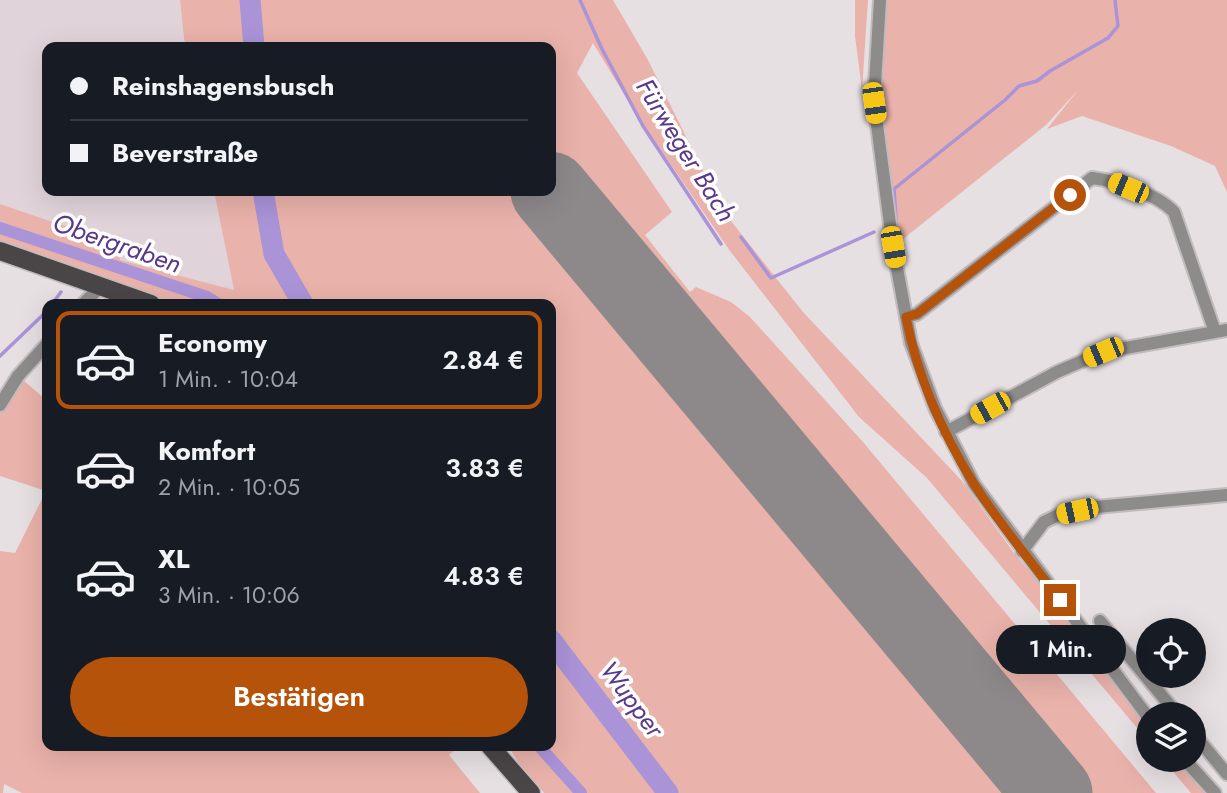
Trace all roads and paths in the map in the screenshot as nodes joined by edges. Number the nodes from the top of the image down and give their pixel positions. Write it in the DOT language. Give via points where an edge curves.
graph roads {
  1 [pos="880,0"];
  2 [pos="0,251"];
  3 [pos="101,286"];
  4 [pos="88,299"];
  5 [pos="137,299"];
  6 [pos="906,317"];
  7 [pos="1221,331"];
  8 [pos="42,350"];
  9 [pos="0,405"];
  10 [pos="946,432"];
  11 [pos="1224,495"];
  12 [pos="1227,509"];
  13 [pos="1023,551"];
  14 [pos="1100,621"];
  15 [pos="1137,702"];
  16 [pos="1167,702"];
  17 [pos="1206,749"];
  18 [pos="494,751"];
  19 [pos="1196,772"];
  20 [pos="1227,774"];
  21 [pos="531,793"];
  22 [pos="1215,793"];
  1 -- 6 [label="street" via="874,103"];
  2 -- 3 [label="main road"];
  3 -- 4 [label="street"];
  3 -- 5 [label="main road"];
  6 -- 7 [label="street" via="917,314 1092,178 1110,180 1165,203 1174,212"];
  6 -- 10 [label="street" via="911,343"];
  7 -- 10 [label="street" via="1103,352"];
  8 -- 9 [label="street"];
  10 -- 13 [label="street" via="974,484"];
  11 -- 12 [label="street"];
  11 -- 13 [label="street" via="1058,515 1044,523"];
  13 -- 15 [label="street"];
  14 -- 16 [label="street"];
  17 -- 20 [label="street"];
  18 -- 21 [label="main road"];
  19 -- 22 [label="street"];
}
